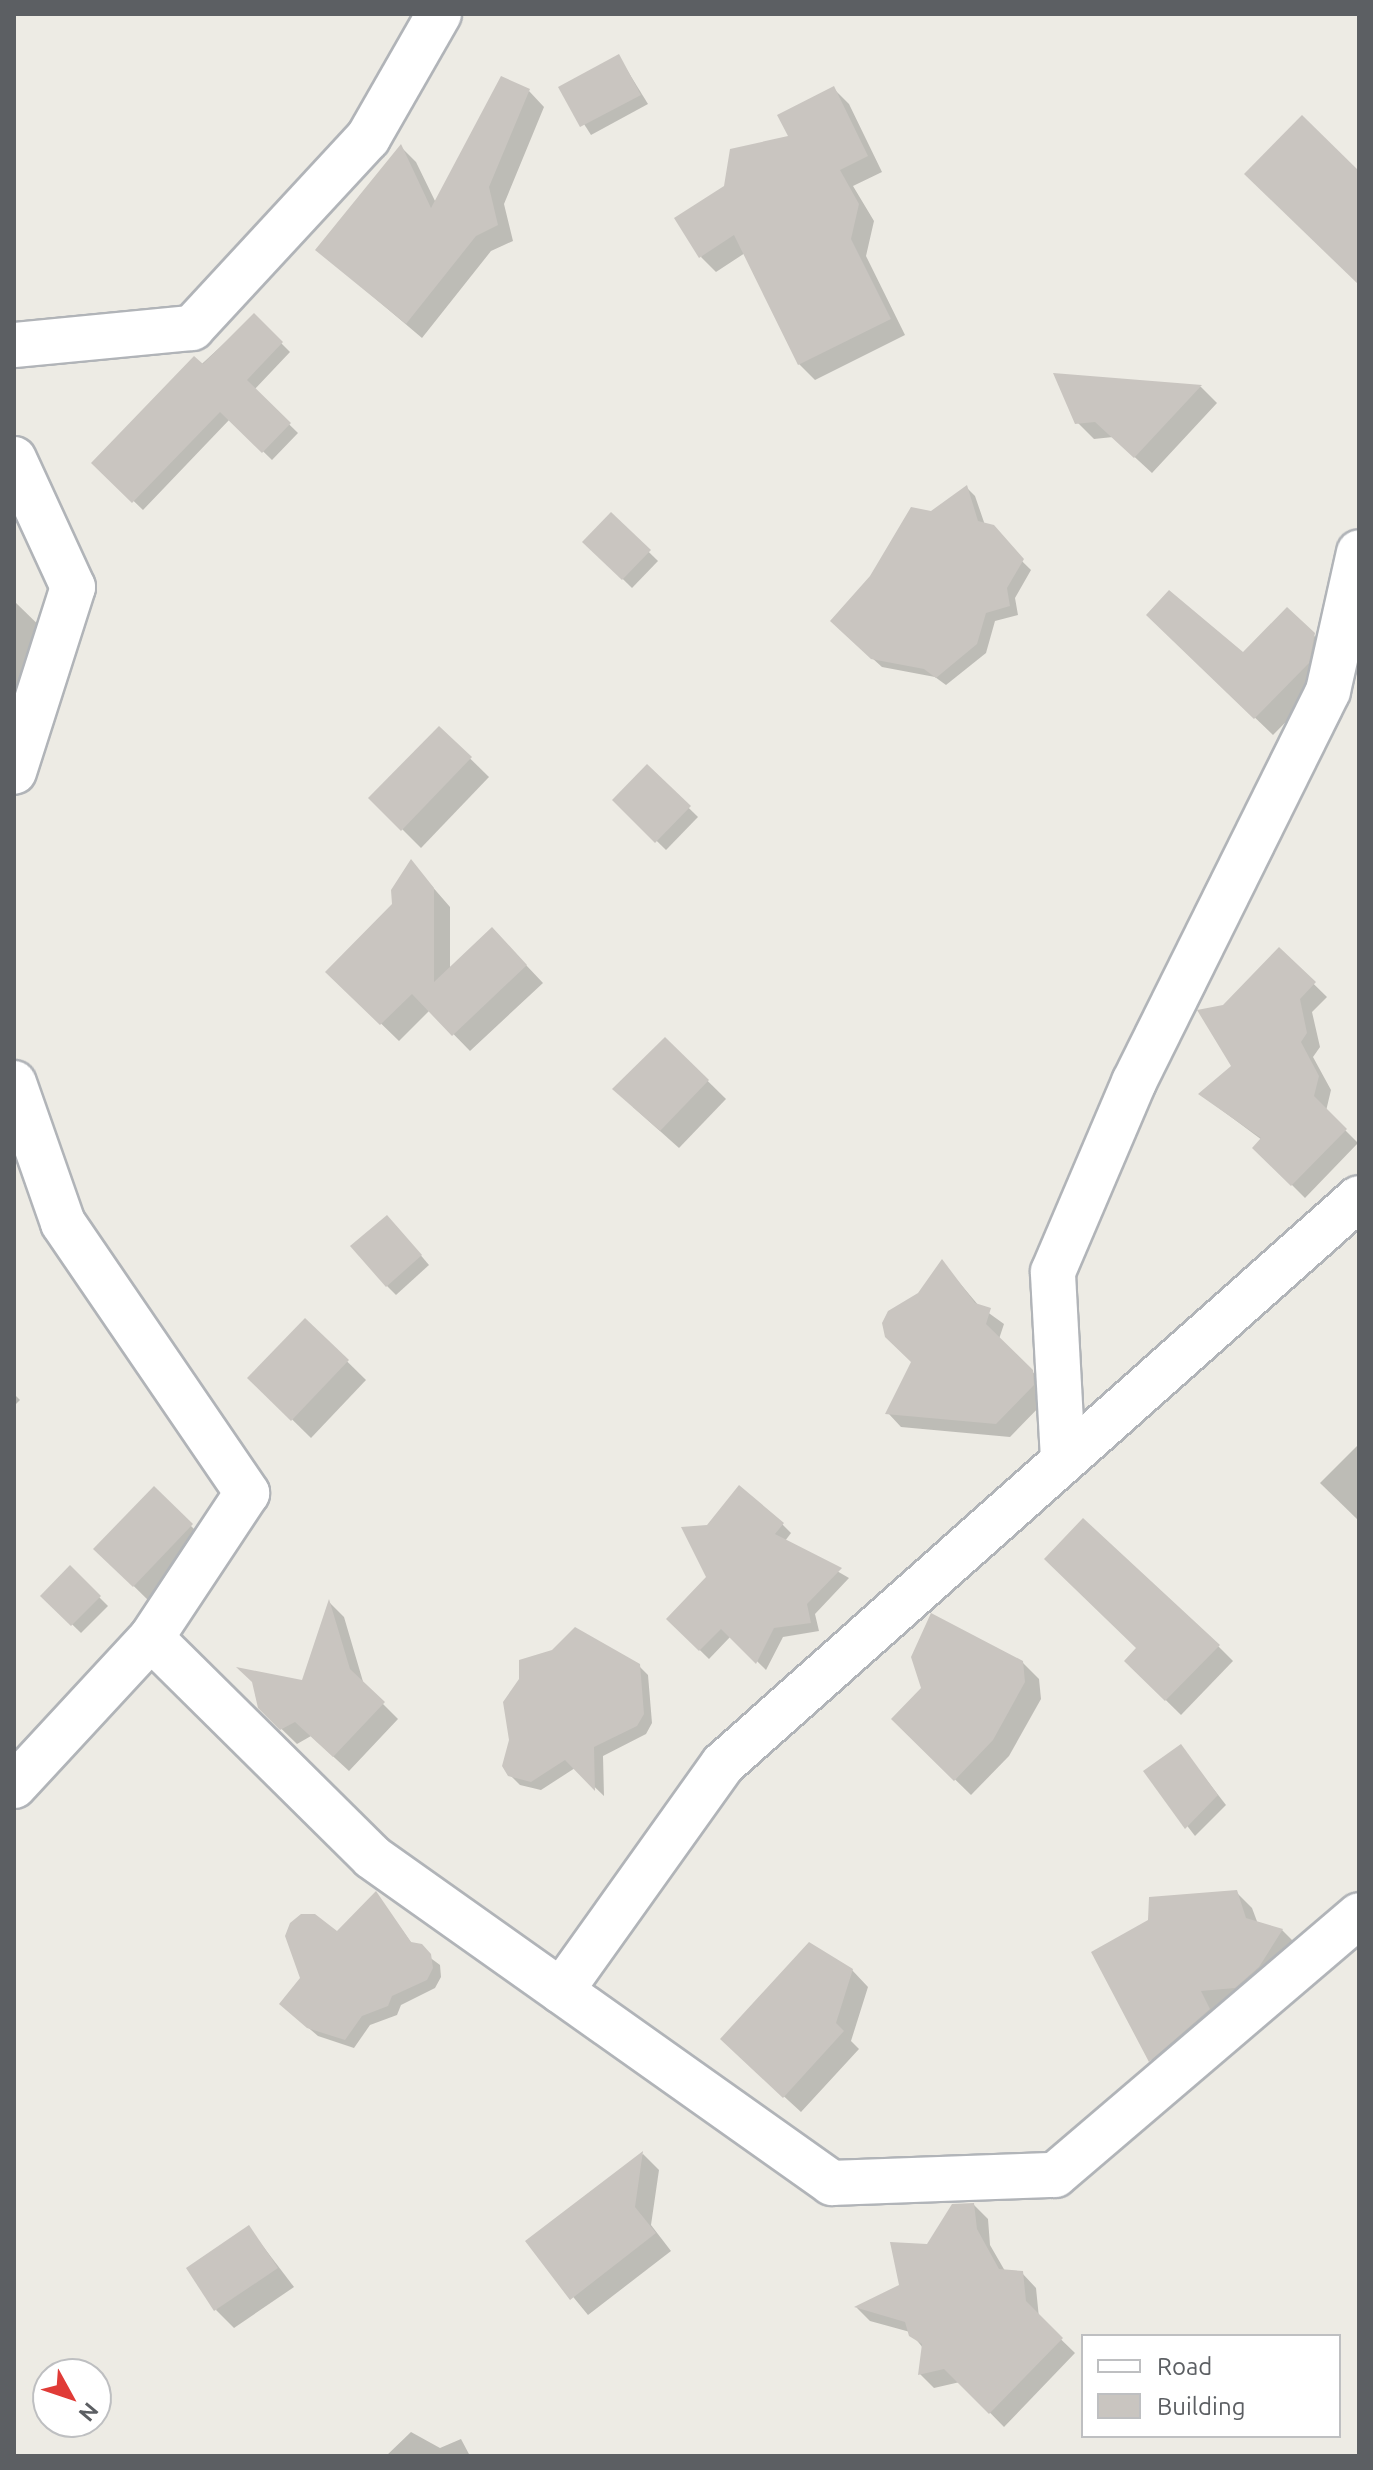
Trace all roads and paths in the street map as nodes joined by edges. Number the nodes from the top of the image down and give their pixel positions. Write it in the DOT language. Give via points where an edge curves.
graph roads {
  1 [pos="439,14"];
  2 [pos="14,345"];
  3 [pos="14,459"];
  4 [pos="1359,552"];
  5 [pos="14,772"];
  6 [pos="14,1083"];
  7 [pos="1359,1198"];
  8 [pos="1063,1459"];
  9 [pos="151,1638"];
  10 [pos="14,1786"];
  11 [pos="1359,1915"];
  12 [pos="561,1991"];
  1 -- 2 [label="street" via="368,138 192,328"];
  3 -- 5 [label="street" via="73,587"];
  4 -- 8 [label="street" via="1328,691 1134,1082 1053,1272"];
  6 -- 9 [label="street" via="63,1223 247,1493"];
  7 -- 8 [label="street"];
  8 -- 12 [label="street" via="723,1764"];
  9 -- 10 [label="street"];
  9 -- 12 [label="street" via="372,1857"];
  11 -- 12 [label="street" via="1055,2175 832,2183"];
}
